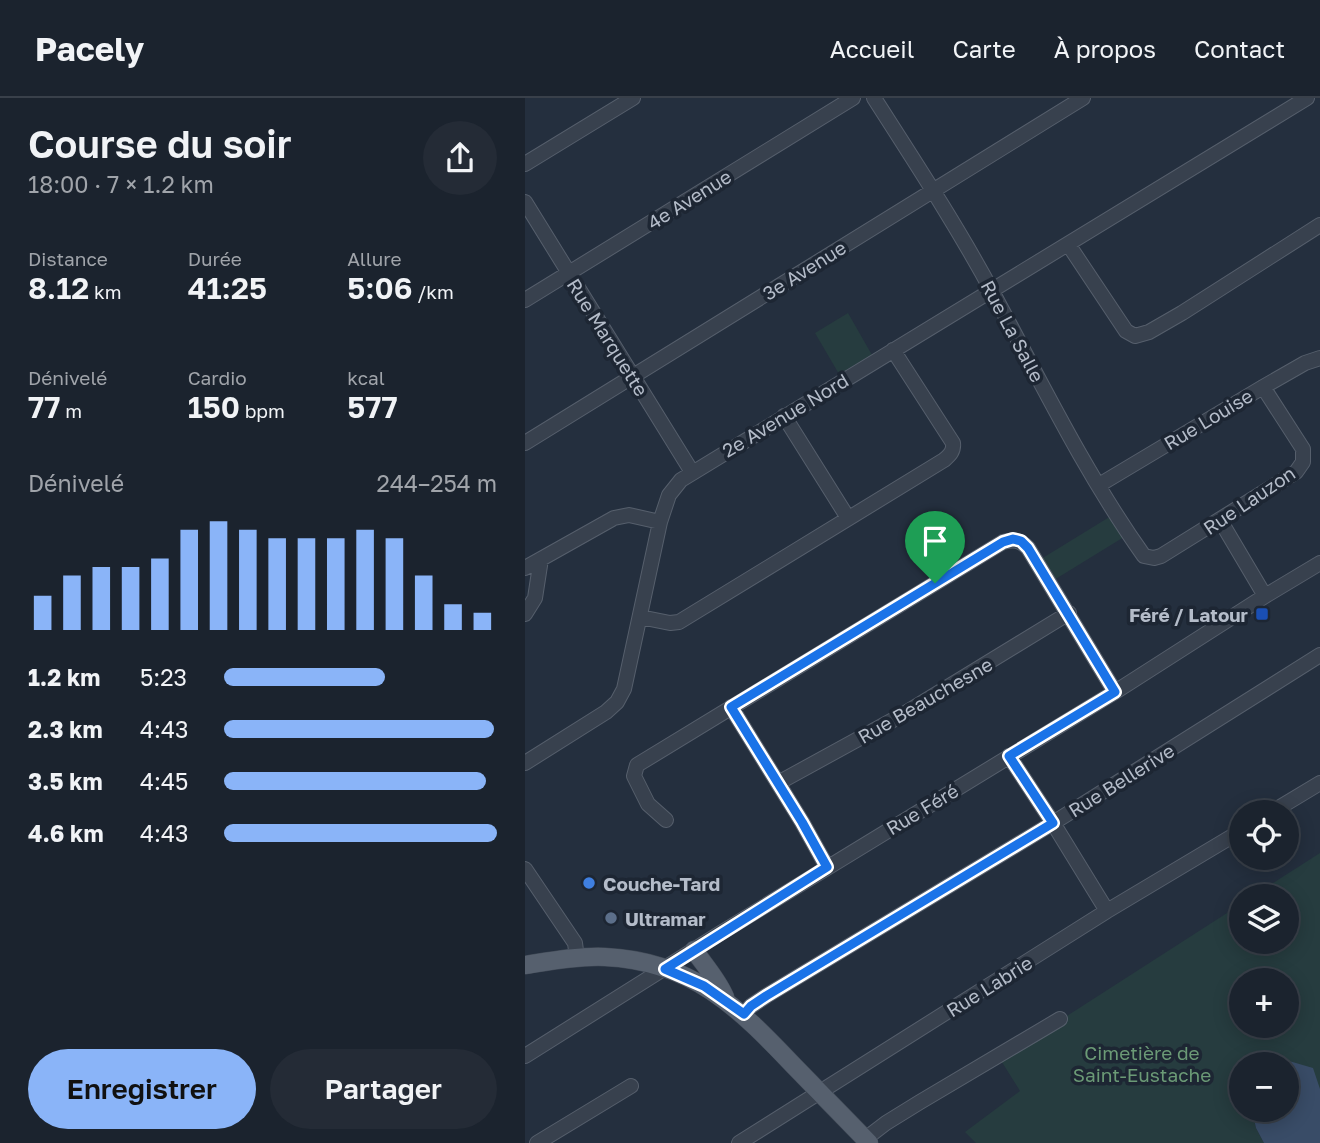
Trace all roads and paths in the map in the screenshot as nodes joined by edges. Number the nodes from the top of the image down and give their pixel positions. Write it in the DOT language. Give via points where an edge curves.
graph roads {
  1 [pos="632,98"];
  2 [pos="853,98"];
  3 [pos="874,98"];
  4 [pos="1083,98"];
  5 [pos="1307,98"];
  6 [pos="525,164"];
  7 [pos="933,190"];
  8 [pos="525,202"];
  9 [pos="1320,225"];
  10 [pos="1068,244"];
  11 [pos="569,274"];
  12 [pos="992,291"];
  13 [pos="525,300"];
  14 [pos="893,350"];
  15 [pos="1320,358"];
  16 [pos="632,377"];
  17 [pos="1263,387"];
  18 [pos="784,416"];
  19 [pos="525,443"];
  20 [pos="692,472"];
  21 [pos="1099,485"];
  22 [pos="848,518"];
  23 [pos="1220,520"];
  24 [pos="660,522"];
  25 [pos="1154,558"];
  26 [pos="541,559"];
  27 [pos="1320,563"];
  28 [pos="525,568"];
  29 [pos="1265,596"];
  30 [pos="1069,613"];
  31 [pos="525,614"];
  32 [pos="640,617"];
  33 [pos="1320,655"];
  34 [pos="1115,692"];
  35 [pos="731,707"];
  36 [pos="1009,756"];
  37 [pos="525,762"];
  38 [pos="779,783"];
  39 [pos="1320,783"];
  40 [pos="1292,800"];
  41 [pos="666,821"];
  42 [pos="1053,823"];
  43 [pos="1229,838"];
  44 [pos="827,867"];
  45 [pos="525,869"];
  46 [pos="1107,911"];
  47 [pos="694,950"];
  48 [pos="577,958"];
  49 [pos="525,965"];
  50 [pos="665,969"];
  51 [pos="726,1001"];
  52 [pos="744,1014"];
  53 [pos="1060,1019"];
  54 [pos="525,1056"];
  55 [pos="631,1086"];
  56 [pos="820,1092"];
  57 [pos="867,1141"];
  58 [pos="537,1143"];
  59 [pos="739,1143"];
  1 -- 6 [label="street"];
  2 -- 11 [label="street, 4e Avenue"];
  3 -- 7 [label="street, Rue La Salle"];
  4 -- 7 [label="street, 3e Avenue"];
  5 -- 10 [label="street, 2e Avenue Nord"];
  7 -- 12 [label="street, Rue La Salle"];
  7 -- 16 [label="street, 3e Avenue"];
  8 -- 11 [label="street, Rue Marquette"];
  9 -- 10 [label="street" via="1182,313 1135,336 1126,331"];
  10 -- 12 [label="street, 2e Avenue Nord"];
  11 -- 13 [label="street, 4e Avenue"];
  11 -- 16 [label="street, Rue Marquette"];
  12 -- 14 [label="street, 2e Avenue Nord"];
  12 -- 21 [label="street, Rue La Salle"];
  14 -- 18 [label="street, 2e Avenue Nord"];
  14 -- 22 [label="street" via="954,448 944,460"];
  15 -- 17 [label="street, Rue Louise"];
  16 -- 19 [label="street, 3e Avenue"];
  16 -- 20 [label="street, Rue Marquette"];
  17 -- 21 [label="street, Rue Louise"];
  17 -- 23 [label="street, Rue Lauzon" via="1303,449 1303,462 1296,472"];
  18 -- 20 [label="street, 2e Avenue Nord"];
  18 -- 22 [label="street"];
  20 -- 24 [label="street, 2e Avenue Nord" via="669,495"];
  21 -- 25 [label="street, Rue La Salle" via="1144,556"];
  22 -- 32 [label="street" via="679,622"];
  23 -- 25 [label="street, Rue Lauzon"];
  23 -- 29 [label="street"];
  24 -- 26 [label="street" via="629,515 614,518"];
  24 -- 32 [label="street, 2e Avenue Nord"];
  26 -- 28 [label="street"];
  26 -- 31 [label="street" via="534,598"];
  27 -- 29 [label="street, Rue Féré"];
  29 -- 34 [label="street, Rue Féré"];
  30 -- 34 [label="street"];
  30 -- 35 [label="street" via="1028,548 1013,539"];
  30 -- 38 [label="street, Rue Beauchesne" via="902,715"];
  32 -- 37 [label="street, 2e Avenue Nord" via="617,702"];
  33 -- 42 [label="street, Rue Bellerive"];
  34 -- 36 [label="street, Rue Féré"];
  35 -- 38 [label="street"];
  35 -- 41 [label="street" via="637,765 634,776 648,804"];
  36 -- 42 [label="street"];
  36 -- 44 [label="street, Rue Féré"];
  38 -- 44 [label="street"];
  39 -- 40 [label="street"];
  42 -- 46 [label="street"];
  42 -- 52 [label="street, Rue Bellerive" via="766,996"];
  43 -- 46 [label="street, Rue Labrie"];
  44 -- 47 [label="street, Rue Féré"];
  45 -- 48 [label="street" via="575,943"];
  46 -- 56 [label="street, Rue Labrie"];
  47 -- 50 [label="street, Rue Féré"];
  47 -- 51 [label="main road" via="719,983"];
  48 -- 49 [label="main road"];
  48 -- 50 [label="main road" via="623,959"];
  50 -- 51 [label="main road"];
  50 -- 54 [label="street, Rue Féré"];
  51 -- 52 [label="main road"];
  52 -- 56 [label="main road"];
  53 -- 57 [label="street" via="919,1102"];
  55 -- 58 [label="street"];
  56 -- 57 [label="main road"];
  56 -- 59 [label="street, Rue Labrie"];
}
